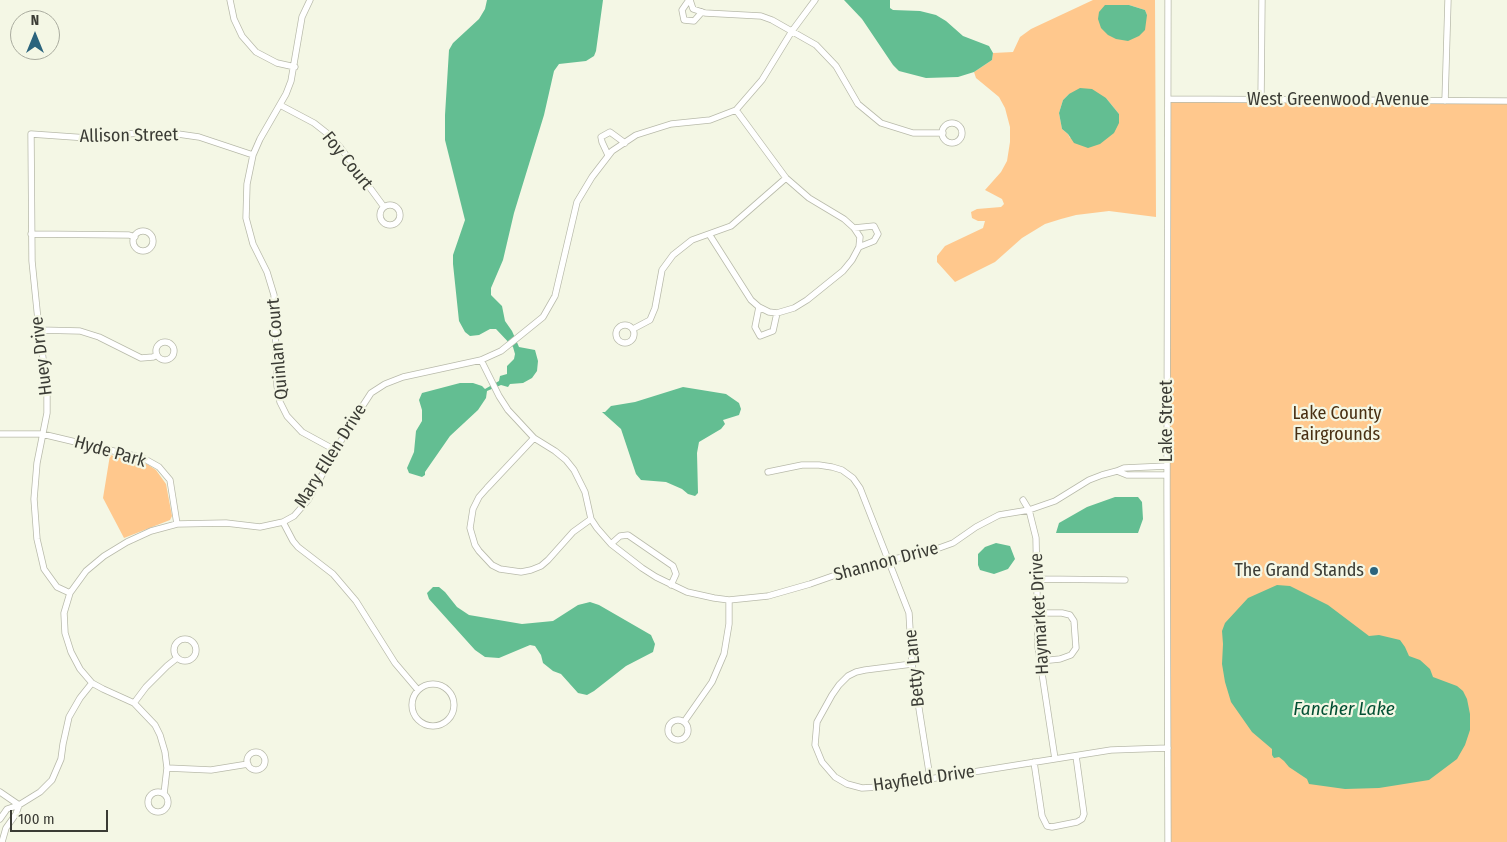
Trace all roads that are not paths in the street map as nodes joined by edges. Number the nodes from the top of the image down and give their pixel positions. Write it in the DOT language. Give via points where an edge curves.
graph roads {
  1 [pos="230,0"];
  2 [pos="310,0"];
  3 [pos="690,0"];
  4 [pos="815,0"];
  5 [pos="1168,0"];
  6 [pos="1262,0"];
  7 [pos="1448,0"];
  8 [pos="702,12"];
  9 [pos="792,30"];
  10 [pos="294,67"];
  11 [pos="1168,98"];
  12 [pos="1261,100"];
  13 [pos="1445,101"];
  14 [pos="1507,101"];
  15 [pos="280,105"];
  16 [pos="736,110"];
  17 [pos="943,133"];
  18 [pos="31,134"];
  19 [pos="625,143"];
  20 [pos="253,155"];
  21 [pos="608,155"];
  22 [pos="786,178"];
  23 [pos="384,207"];
  24 [pos="854,228"];
  25 [pos="31,234"];
  26 [pos="709,234"];
  27 [pos="134,237"];
  28 [pos="859,246"];
  29 [pos="759,307"];
  30 [pos="778,313"];
  31 [pos="633,329"];
  32 [pos="39,330"];
  33 [pos="157,355"];
  34 [pos="481,360"];
  35 [pos="0,434"];
  36 [pos="42,434"];
  37 [pos="534,438"];
  38 [pos="335,450"];
  39 [pos="1167,466"];
  40 [pos="768,472"];
  41 [pos="1117,472"];
  42 [pos="1167,475"];
  43 [pos="1023,500"];
  44 [pos="1028,510"];
  45 [pos="591,519"];
  46 [pos="283,522"];
  47 [pos="177,524"];
  48 [pos="611,544"];
  49 [pos="889,560"];
  50 [pos="1038,579"];
  51 [pos="1125,580"];
  52 [pos="672,585"];
  53 [pos="70,592"];
  54 [pos="729,600"];
  55 [pos="1038,614"];
  56 [pos="177,658"];
  57 [pos="1040,661"];
  58 [pos="912,664"];
  59 [pos="92,683"];
  60 [pos="418,690"];
  61 [pos="134,703"];
  62 [pos="684,722"];
  63 [pos="1168,748"];
  64 [pos="1076,756"];
  65 [pos="1056,759"];
  66 [pos="1034,762"];
  67 [pos="248,764"];
  68 [pos="167,768"];
  69 [pos="930,778"];
  70 [pos="0,792"];
  71 [pos="164,794"];
  72 [pos="19,805"];
  73 [pos="0,819"];
  74 [pos="2,842"];
  75 [pos="1168,842"];
  1 -- 10 [label="street" via="242,36 256,52 277,63"];
  2 -- 10 [label="street, Quinlan Court" via="302,17"];
  3 -- 8 [label="street" via="694,9"];
  3 -- 8 [label="street" via="682,10 684,20 694,21"];
  4 -- 9 [label="street, Mary Ellen Drive"];
  5 -- 11 [label="street, Lake Street"];
  6 -- 12 [label="street"];
  7 -- 13 [label="street"];
  8 -- 9 [label="street" via="761,16"];
  9 -- 16 [label="street, Mary Ellen Drive" via="762,80"];
  9 -- 17 [label="street" via="816,45 836,66 858,104 881,122 913,133"];
  10 -- 15 [label="street, Quinlan Court"];
  11 -- 12 [label="street, West Greenwood Avenue"];
  11 -- 39 [label="street, Lake Street"];
  12 -- 13 [label="street, West Greenwood Avenue"];
  13 -- 14 [label="street, West Greenwood Avenue"];
  15 -- 20 [label="street, Quinlan Court"];
  15 -- 23 [label="street, Foy Court" via="328,134"];
  16 -- 19 [label="street, Mary Ellen Drive" via="710,120 671,124 636,135"];
  16 -- 22 [label="street"];
  18 -- 20 [label="street, Allison Street" via="88,138 138,133 178,134"];
  18 -- 25 [label="street, Huey Drive"];
  19 -- 21 [label="street, Mary Ellen Drive"];
  19 -- 21 [label="street" via="610,132 601,137"];
  20 -- 38 [label="street, Quinlan Court" via="247,184 246,218 274,295 280,402 287,416 302,432"];
  21 -- 34 [label="street, Mary Ellen Drive" via="577,202 555,296 543,317 501,351"];
  22 -- 24 [label="street"];
  22 -- 26 [label="street" via="731,226"];
  24 -- 28 [label="street" via="860,237"];
  24 -- 28 [label="street" via="874,226 878,234 874,241"];
  25 -- 27 [label="street"];
  25 -- 32 [label="street, Huey Drive"];
  26 -- 29 [label="street" via="751,300"];
  26 -- 31 [label="street" via="692,240 673,255 662,270 656,308 650,320"];
  28 -- 30 [label="street" via="843,271 807,300"];
  29 -- 30 [label="street"];
  29 -- 30 [label="street" via="754,327 760,336 773,331"];
  32 -- 33 [label="street" via="80,332 99,337 141,358"];
  32 -- 36 [label="street, Huey Drive" via="47,387 47,413"];
  34 -- 37 [label="street, Shannon Drive" via="508,410"];
  34 -- 38 [label="street, Mary Ellen Drive" via="385,384 363,403"];
  35 -- 36 [label="street, Hyde Park"];
  36 -- 47 [label="street, Hyde Park" via="143,458 159,467 170,480"];
  36 -- 53 [label="street, Huey Drive" via="34,499 37,539 44,569 57,587"];
  37 -- 45 [label="street, Shannon Drive" via="555,451 574,470 585,492"];
  37 -- 45 [label="street" via="479,497 470,528 474,545 500,569 512,572 531,570 541,566 573,532"];
  38 -- 46 [label="street, Mary Ellen Drive" via="304,504 294,516"];
  39 -- 41 [label="street, Shannon Drive" via="1124,468"];
  39 -- 42 [label="street, Lake Street"];
  40 -- 49 [label="street, Betty Lane" via="818,465 832,467 853,478"];
  41 -- 42 [label="street, Shannon Drive"];
  41 -- 44 [label="street, Shannon Drive" via="1089,480 1056,501"];
  42 -- 63 [label="street, Lake Street"];
  43 -- 44 [label="street, Haymarket Drive"];
  44 -- 49 [label="street, Shannon Drive" via="999,515 953,543 928,552"];
  44 -- 50 [label="street, Haymarket Drive" via="1036,538"];
  45 -- 48 [label="street, Shannon Drive"];
  46 -- 47 [label="street, Mary Ellen Drive" via="260,527 226,523"];
  46 -- 60 [label="street" via="298,547 332,574 356,601 395,663"];
  47 -- 53 [label="street, Mary Ellen Drive" via="152,531 104,556 86,570"];
  48 -- 52 [label="street, Shannon Drive" via="642,568"];
  48 -- 52 [label="street" via="620,536 628,536 673,566 676,574"];
  49 -- 54 [label="street, Shannon Drive" via="768,596"];
  49 -- 58 [label="street, Betty Lane" via="909,614"];
  50 -- 51 [label="street"];
  50 -- 55 [label="street, Haymarket Drive"];
  52 -- 54 [label="street, Shannon Drive" via="700,596"];
  53 -- 59 [label="street, Mary Ellen Drive" via="64,613 65,633 70,652"];
  54 -- 62 [label="street" via="724,654 712,682"];
  55 -- 57 [label="street, Haymarket Drive"];
  55 -- 57 [label="street" via="1070,615 1074,621 1076,648 1066,657"];
  56 -- 61 [label="street"];
  57 -- 65 [label="street, Haymarket Drive"];
  58 -- 69 [label="street, Betty Lane"];
  58 -- 69 [label="street, Hayfield Drive" via="865,670 848,676 839,684 817,722 815,745 827,769 847,784 862,788 879,787"];
  59 -- 61 [label="street"];
  59 -- 72 [label="street" via="69,717 61,760 52,780"];
  60 -- 60 [label="street" via="412,710 420,721 432,726 446,722 454,704 449,691 437,684"];
  61 -- 68 [label="street" via="147,715 160,735"];
  63 -- 64 [label="street, Hayfield Drive" via="1122,748"];
  63 -- 75 [label="street, Lake Street"];
  64 -- 65 [label="street, Hayfield Drive"];
  64 -- 66 [label="street" via="1084,814 1077,822 1052,826 1047,826 1042,816"];
  65 -- 66 [label="street, Hayfield Drive"];
  66 -- 69 [label="street, Hayfield Drive"];
  67 -- 68 [label="street" via="211,770"];
  68 -- 71 [label="street"];
  70 -- 72 [label="street"];
  72 -- 73 [label="street" via="7,809"];
  72 -- 74 [label="street"];
}
